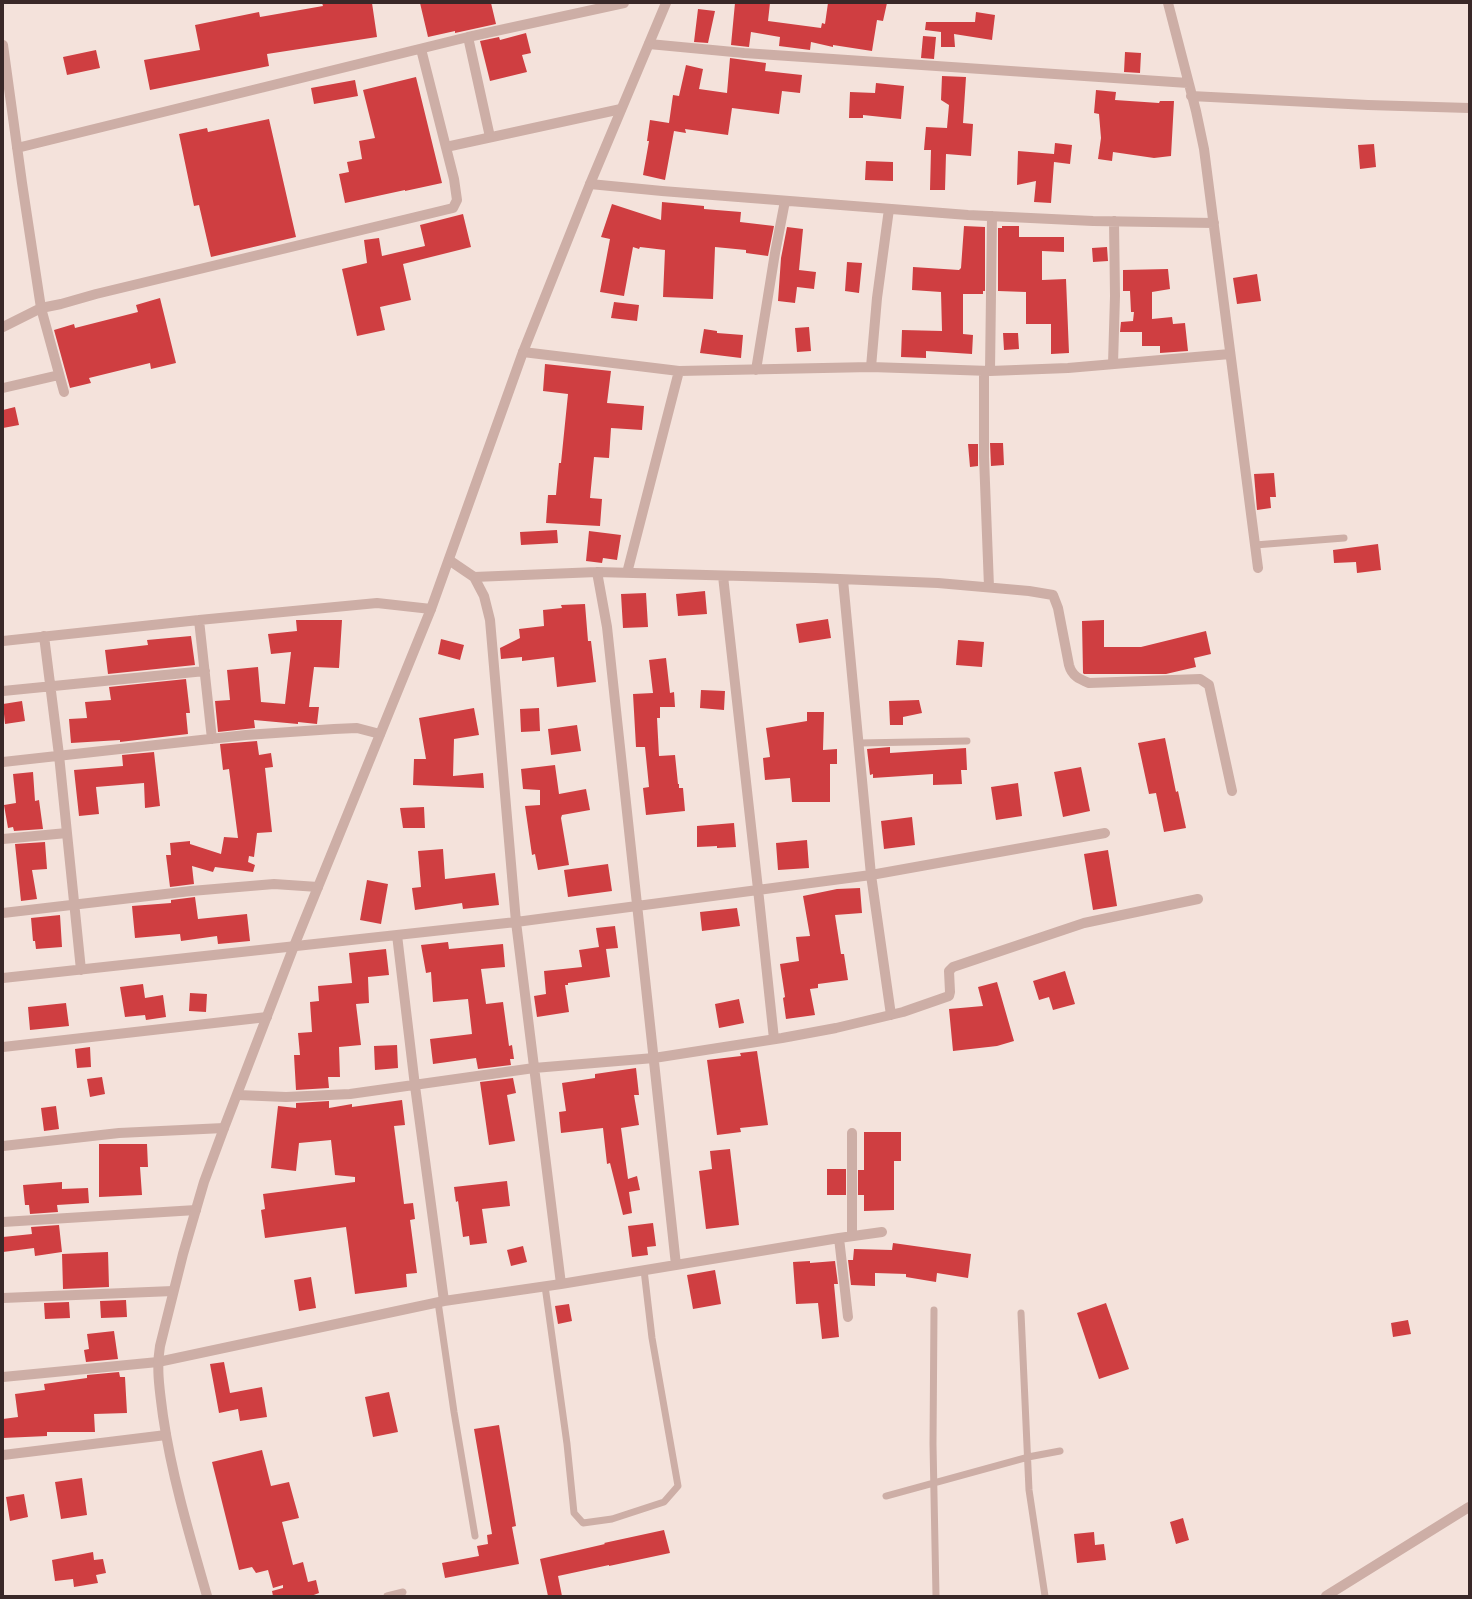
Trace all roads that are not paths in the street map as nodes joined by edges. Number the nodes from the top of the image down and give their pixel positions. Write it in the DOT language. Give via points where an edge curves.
graph roads {
  1 [pos="624,3"];
  2 [pos="666,3"];
  3 [pos="1168,3"];
  4 [pos="468,37"];
  5 [pos="3,44"];
  6 [pos="649,44"];
  7 [pos="421,49"];
  8 [pos="1188,83"];
  9 [pos="1191,96"];
  10 [pos="1469,108"];
  11 [pos="621,109"];
  12 [pos="490,138"];
  13 [pos="446,147"];
  14 [pos="17,148"];
  15 [pos="590,184"];
  16 [pos="785,201"];
  17 [pos="888,209"];
  18 [pos="992,216"];
  19 [pos="1114,221"];
  20 [pos="1214,223"];
  21 [pos="41,308"];
  22 [pos="3,327"];
  23 [pos="523,352"];
  24 [pos="1230,354"];
  25 [pos="1113,364"];
  26 [pos="871,367"];
  27 [pos="756,370"];
  28 [pos="679,371"];
  29 [pos="987,371"];
  30 [pos="59,374"];
  31 [pos="3,388"];
  32 [pos="64,392"];
  33 [pos="1344,538"];
  34 [pos="1255,545"];
  35 [pos="449,560"];
  36 [pos="1258,568"];
  37 [pos="597,572"];
  38 [pos="627,573"];
  39 [pos="722,576"];
  40 [pos="474,577"];
  41 [pos="843,580"];
  42 [pos="989,588"];
  43 [pos="430,610"];
  44 [pos="199,620"];
  45 [pos="44,636"];
  46 [pos="3,641"];
  47 [pos="205,671"];
  48 [pos="50,686"];
  49 [pos="3,691"];
  50 [pos="380,734"];
  51 [pos="212,739"];
  52 [pos="967,741"];
  53 [pos="859,743"];
  54 [pos="59,755"];
  55 [pos="3,762"];
  56 [pos="1232,790"];
  57 [pos="67,833"];
  58 [pos="1105,833"];
  59 [pos="3,839"];
  60 [pos="871,875"];
  61 [pos="318,887"];
  62 [pos="758,889"];
  63 [pos="1198,899"];
  64 [pos="74,904"];
  65 [pos="637,906"];
  66 [pos="3,913"];
  67 [pos="516,922"];
  68 [pos="397,935"];
  69 [pos="294,946"];
  70 [pos="81,970"];
  71 [pos="3,978"];
  72 [pos="891,1015"];
  73 [pos="267,1017"];
  74 [pos="774,1039"];
  75 [pos="3,1047"];
  76 [pos="654,1058"];
  77 [pos="534,1068"];
  78 [pos="415,1086"];
  79 [pos="238,1095"];
  80 [pos="224,1128"];
  81 [pos="852,1133"];
  82 [pos="3,1146"];
  83 [pos="196,1210"];
  84 [pos="3,1222"];
  85 [pos="882,1232"];
  86 [pos="852,1236"];
  87 [pos="839,1238"];
  88 [pos="676,1265"];
  89 [pos="644,1270"];
  90 [pos="561,1284"];
  91 [pos="545,1286"];
  92 [pos="173,1291"];
  93 [pos="3,1298"];
  94 [pos="441,1302"];
  95 [pos="934,1310"];
  96 [pos="1021,1313"];
  97 [pos="848,1317"];
  98 [pos="158,1362"];
  99 [pos="3,1377"];
  100 [pos="166,1434"];
  101 [pos="1060,1451"];
  102 [pos="3,1455"];
  103 [pos="1028,1457"];
  104 [pos="934,1482"];
  105 [pos="886,1496"];
  106 [pos="1469,1507"];
  107 [pos="475,1536"];
  108 [pos="403,1592"];
  109 [pos="207,1596"];
  110 [pos="387,1596"];
  111 [pos="936,1596"];
  112 [pos="1045,1596"];
  113 [pos="1326,1596"];
  1 -- 4 [label="street"];
  2 -- 6 [label="street"];
  3 -- 8 [label="street"];
  4 -- 7 [label="street"];
  4 -- 12 [label="street"];
  5 -- 14 [label="street"];
  6 -- 8 [label="street"];
  6 -- 11 [label="street"];
  7 -- 13 [label="street"];
  7 -- 14 [label="street"];
  8 -- 9 [label="street"];
  9 -- 10 [label="street"];
  9 -- 20 [label="street" via="1204,149"];
  11 -- 12 [label="street"];
  11 -- 15 [label="street"];
  12 -- 13 [label="street"];
  13 -- 21 [label="street" via="457,200 454,208"];
  14 -- 21 [label="street"];
  15 -- 16 [label="street"];
  15 -- 23 [label="street"];
  16 -- 17 [label="street"];
  16 -- 27 [label="street"];
  17 -- 18 [label="street"];
  17 -- 26 [label="street"];
  18 -- 19 [label="street"];
  18 -- 29 [label="street"];
  19 -- 20 [label="street"];
  19 -- 25 [label="street"];
  20 -- 24 [label="street"];
  21 -- 22 [label="street"];
  21 -- 30 [label="street"];
  23 -- 28 [label="street"];
  23 -- 35 [label="street"];
  24 -- 25 [label="street"];
  24 -- 34 [label="street"];
  25 -- 29 [label="street"];
  26 -- 27 [label="street"];
  26 -- 29 [label="street"];
  27 -- 28 [label="street"];
  28 -- 38 [label="street"];
  29 -- 42 [label="street" via="984,457"];
  30 -- 31 [label="street"];
  30 -- 32 [label="street"];
  33 -- 34 [label="lane"];
  34 -- 36 [label="street"];
  35 -- 40 [label="street"];
  35 -- 43 [label="street"];
  37 -- 38 [label="street"];
  37 -- 40 [label="street"];
  37 -- 65 [label="street" via="607,628"];
  38 -- 39 [label="street"];
  39 -- 41 [label="street"];
  39 -- 62 [label="street"];
  40 -- 67 [label="street" via="484,596 490,620"];
  41 -- 42 [label="street" via="938,583"];
  41 -- 53 [label="street"];
  42 -- 56 [label="street" via="1053,595 1071,672 1077,678 1089,683 1200,679 1208,685"];
  43 -- 44 [label="street" via="377,603"];
  43 -- 50 [label="street"];
  44 -- 45 [label="street"];
  44 -- 47 [label="street"];
  45 -- 46 [label="street"];
  45 -- 48 [label="street"];
  47 -- 48 [label="street"];
  47 -- 51 [label="street"];
  48 -- 49 [label="street"];
  48 -- 54 [label="street"];
  50 -- 51 [label="street" via="357,728"];
  50 -- 61 [label="street"];
  51 -- 54 [label="street"];
  52 -- 53 [label="lane"];
  53 -- 60 [label="street"];
  54 -- 55 [label="street"];
  54 -- 57 [label="street"];
  57 -- 59 [label="street"];
  57 -- 64 [label="street"];
  58 -- 60 [label="street"];
  60 -- 62 [label="street"];
  60 -- 72 [label="street"];
  61 -- 64 [label="street" via="274,884"];
  61 -- 69 [label="street"];
  62 -- 65 [label="street"];
  62 -- 74 [label="street"];
  63 -- 72 [label="street" via="1084,923 953,967 949,971 949,996"];
  64 -- 66 [label="street"];
  64 -- 70 [label="street"];
  65 -- 67 [label="street"];
  65 -- 76 [label="street"];
  67 -- 68 [label="street"];
  67 -- 77 [label="street"];
  68 -- 69 [label="street"];
  68 -- 78 [label="street"];
  69 -- 70 [label="street"];
  69 -- 73 [label="street"];
  70 -- 71 [label="street"];
  72 -- 74 [label="street"];
  73 -- 75 [label="street"];
  73 -- 79 [label="street"];
  74 -- 76 [label="street"];
  76 -- 77 [label="street"];
  76 -- 88 [label="street"];
  77 -- 78 [label="street"];
  77 -- 90 [label="street"];
  78 -- 79 [label="street" via="350,1094 286,1097"];
  78 -- 94 [label="street"];
  79 -- 80 [label="street"];
  80 -- 82 [label="street" via="118,1133"];
  80 -- 83 [label="street"];
  81 -- 86 [label="street"];
  83 -- 84 [label="street"];
  83 -- 92 [label="street"];
  85 -- 86 [label="street"];
  86 -- 87 [label="street"];
  87 -- 88 [label="street"];
  87 -- 97 [label="street"];
  88 -- 89 [label="street"];
  89 -- 90 [label="street"];
  89 -- 91 [label="lane" via="652,1338 678,1486 664,1502 612,1519 583,1523 574,1513"];
  90 -- 91 [label="street"];
  91 -- 94 [label="street"];
  92 -- 93 [label="street"];
  92 -- 98 [label="street"];
  94 -- 98 [label="street"];
  94 -- 107 [label="lane" via="454,1412"];
  95 -- 104 [label="lane"];
  96 -- 103 [label="lane"];
  98 -- 99 [label="street"];
  98 -- 100 [label="street"];
  100 -- 102 [label="street"];
  100 -- 109 [label="street" via="171,1465"];
  101 -- 103 [label="lane"];
  103 -- 104 [label="lane"];
  103 -- 112 [label="lane" via="1029,1490"];
  104 -- 105 [label="lane"];
  104 -- 111 [label="lane"];
  106 -- 113 [label="street"];
  108 -- 110 [label="lane"];
}
